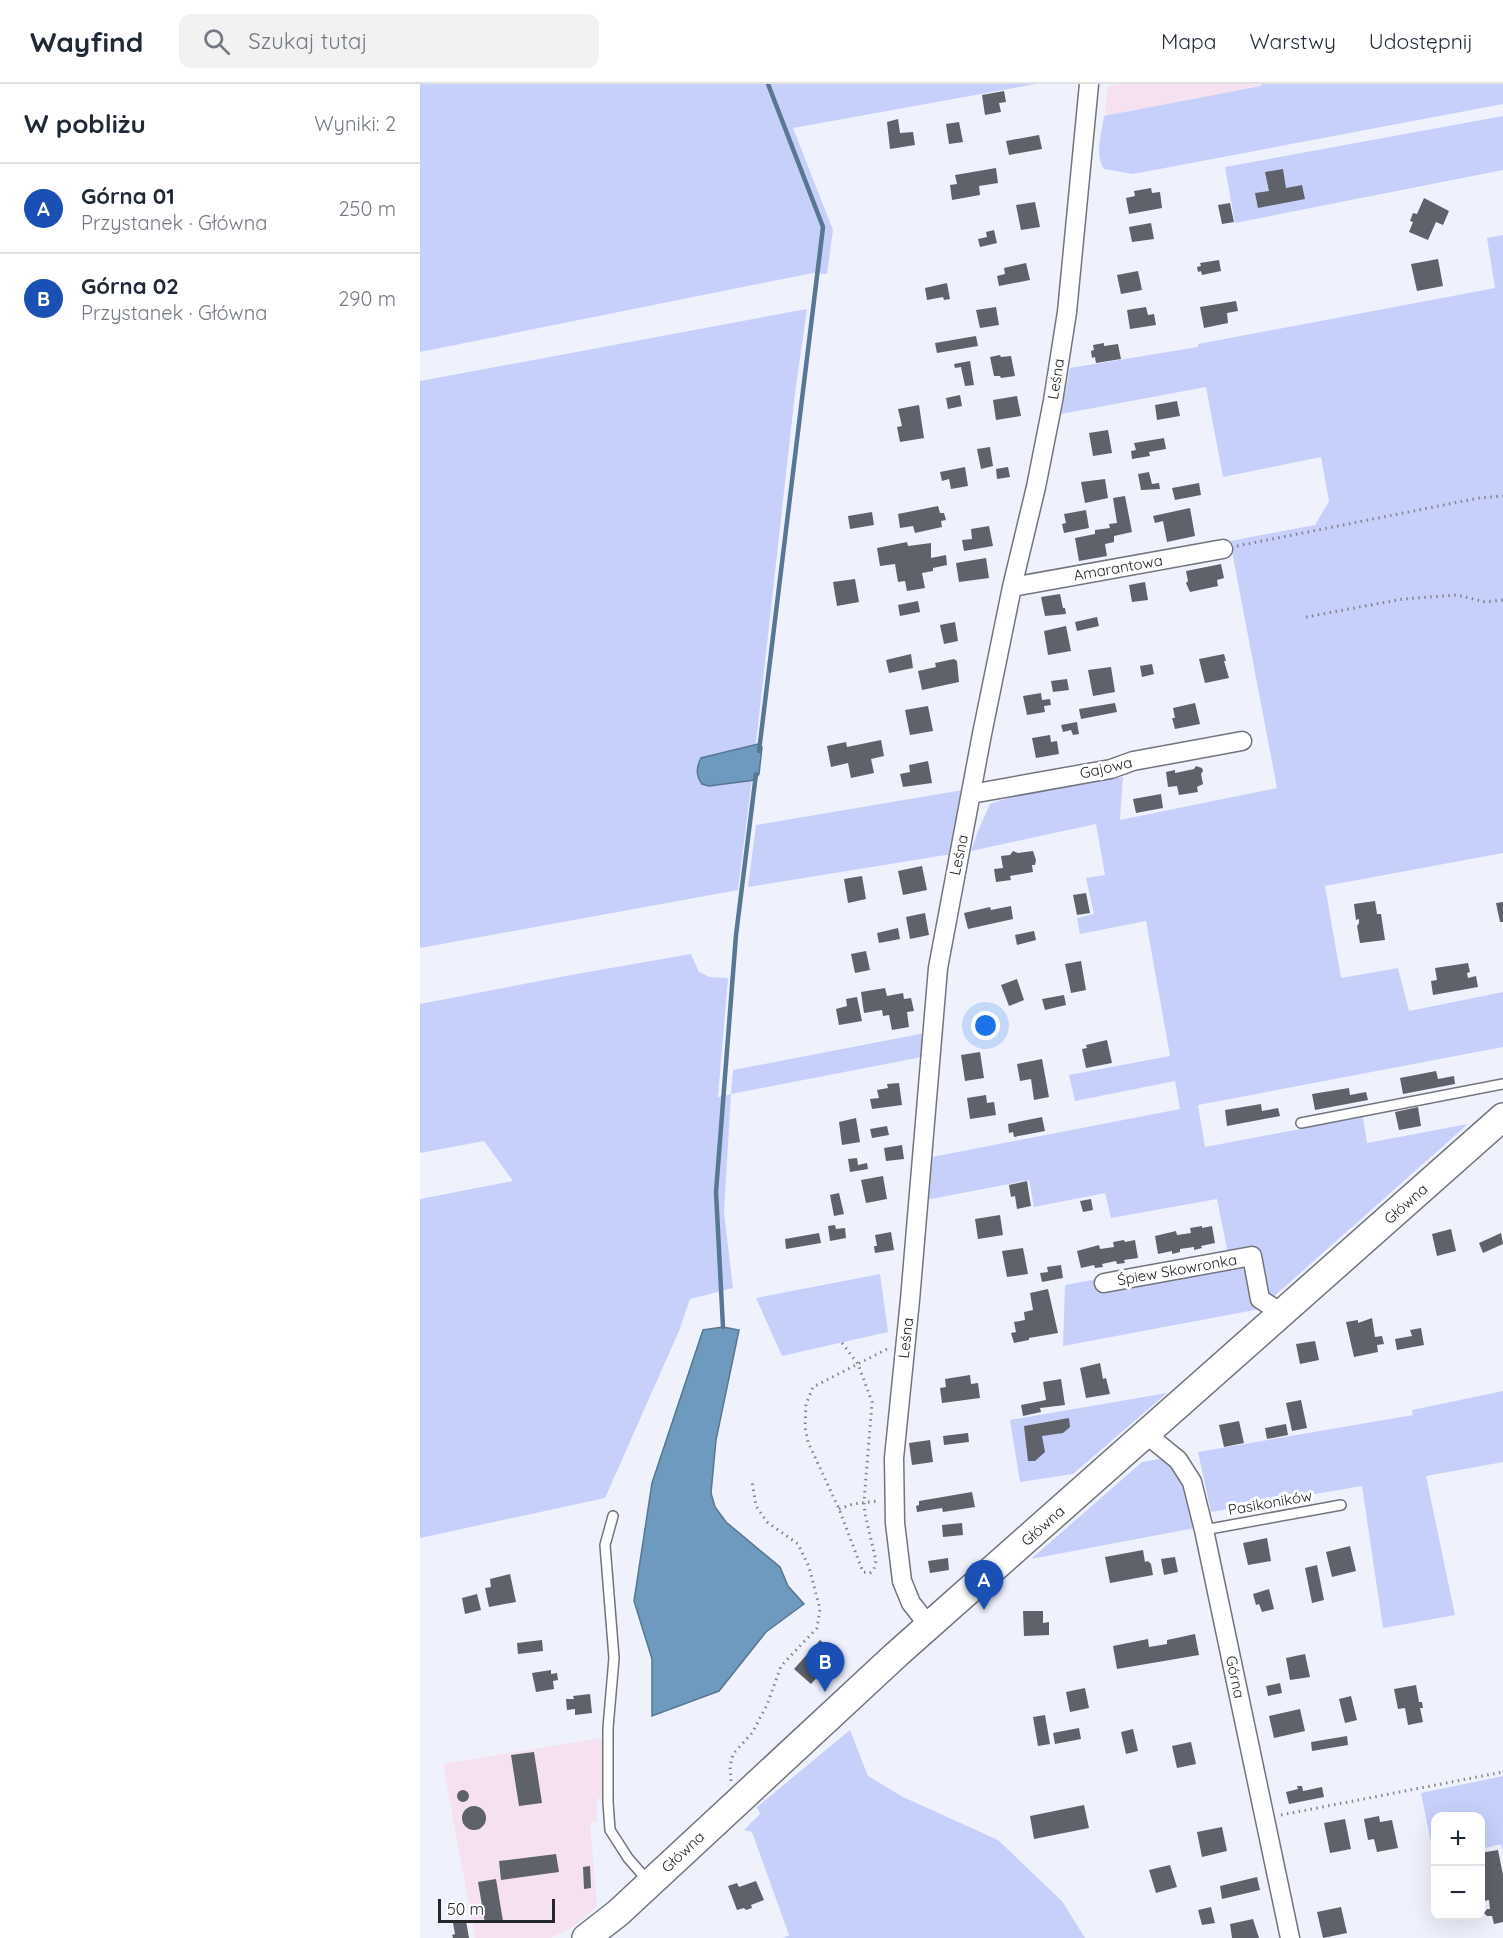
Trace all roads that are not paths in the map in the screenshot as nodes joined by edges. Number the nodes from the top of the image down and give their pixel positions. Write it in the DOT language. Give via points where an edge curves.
graph roads {
  1 [pos="1089,84"];
  2 [pos="1223,549"];
  3 [pos="1012,587"];
  4 [pos="1242,741"];
  5 [pos="971,794"];
  6 [pos="1503,1084"];
  7 [pos="1503,1117"];
  8 [pos="1301,1123"];
  9 [pos="1104,1283"];
  10 [pos="1283,1314"];
  11 [pos="1146,1434"];
  12 [pos="1341,1505"];
  13 [pos="613,1516"];
  14 [pos="1204,1530"];
  15 [pos="929,1626"];
  16 [pos="650,1883"];
  17 [pos="586,1938"];
  18 [pos="1290,1938"];
  1 -- 3 [label="street, Leśna" via="1053,401"];
  2 -- 3 [label="street, Amarantowa"];
  3 -- 5 [label="street, Leśna"];
  4 -- 5 [label="street, Gajowa"];
  5 -- 15 [label="street, Leśna" via="938,968 894,1446 895,1523 905,1591"];
  6 -- 8 [label="lane"];
  7 -- 10 [label="main road, Główna"];
  9 -- 10 [label="street, Śpiew Skowronka" via="1252,1256 1260,1299"];
  10 -- 11 [label="main road, Główna"];
  11 -- 14 [label="street, Górna" via="1178,1460 1192,1482"];
  11 -- 15 [label="main road, Główna"];
  12 -- 14 [label="lane, Pasikoników"];
  13 -- 16 [label="lane" via="605,1545 614,1658 608,1728 610,1830"];
  14 -- 18 [label="street, Górna"];
  15 -- 16 [label="main road, Główna"];
  16 -- 17 [label="main road, Główna"];
}
